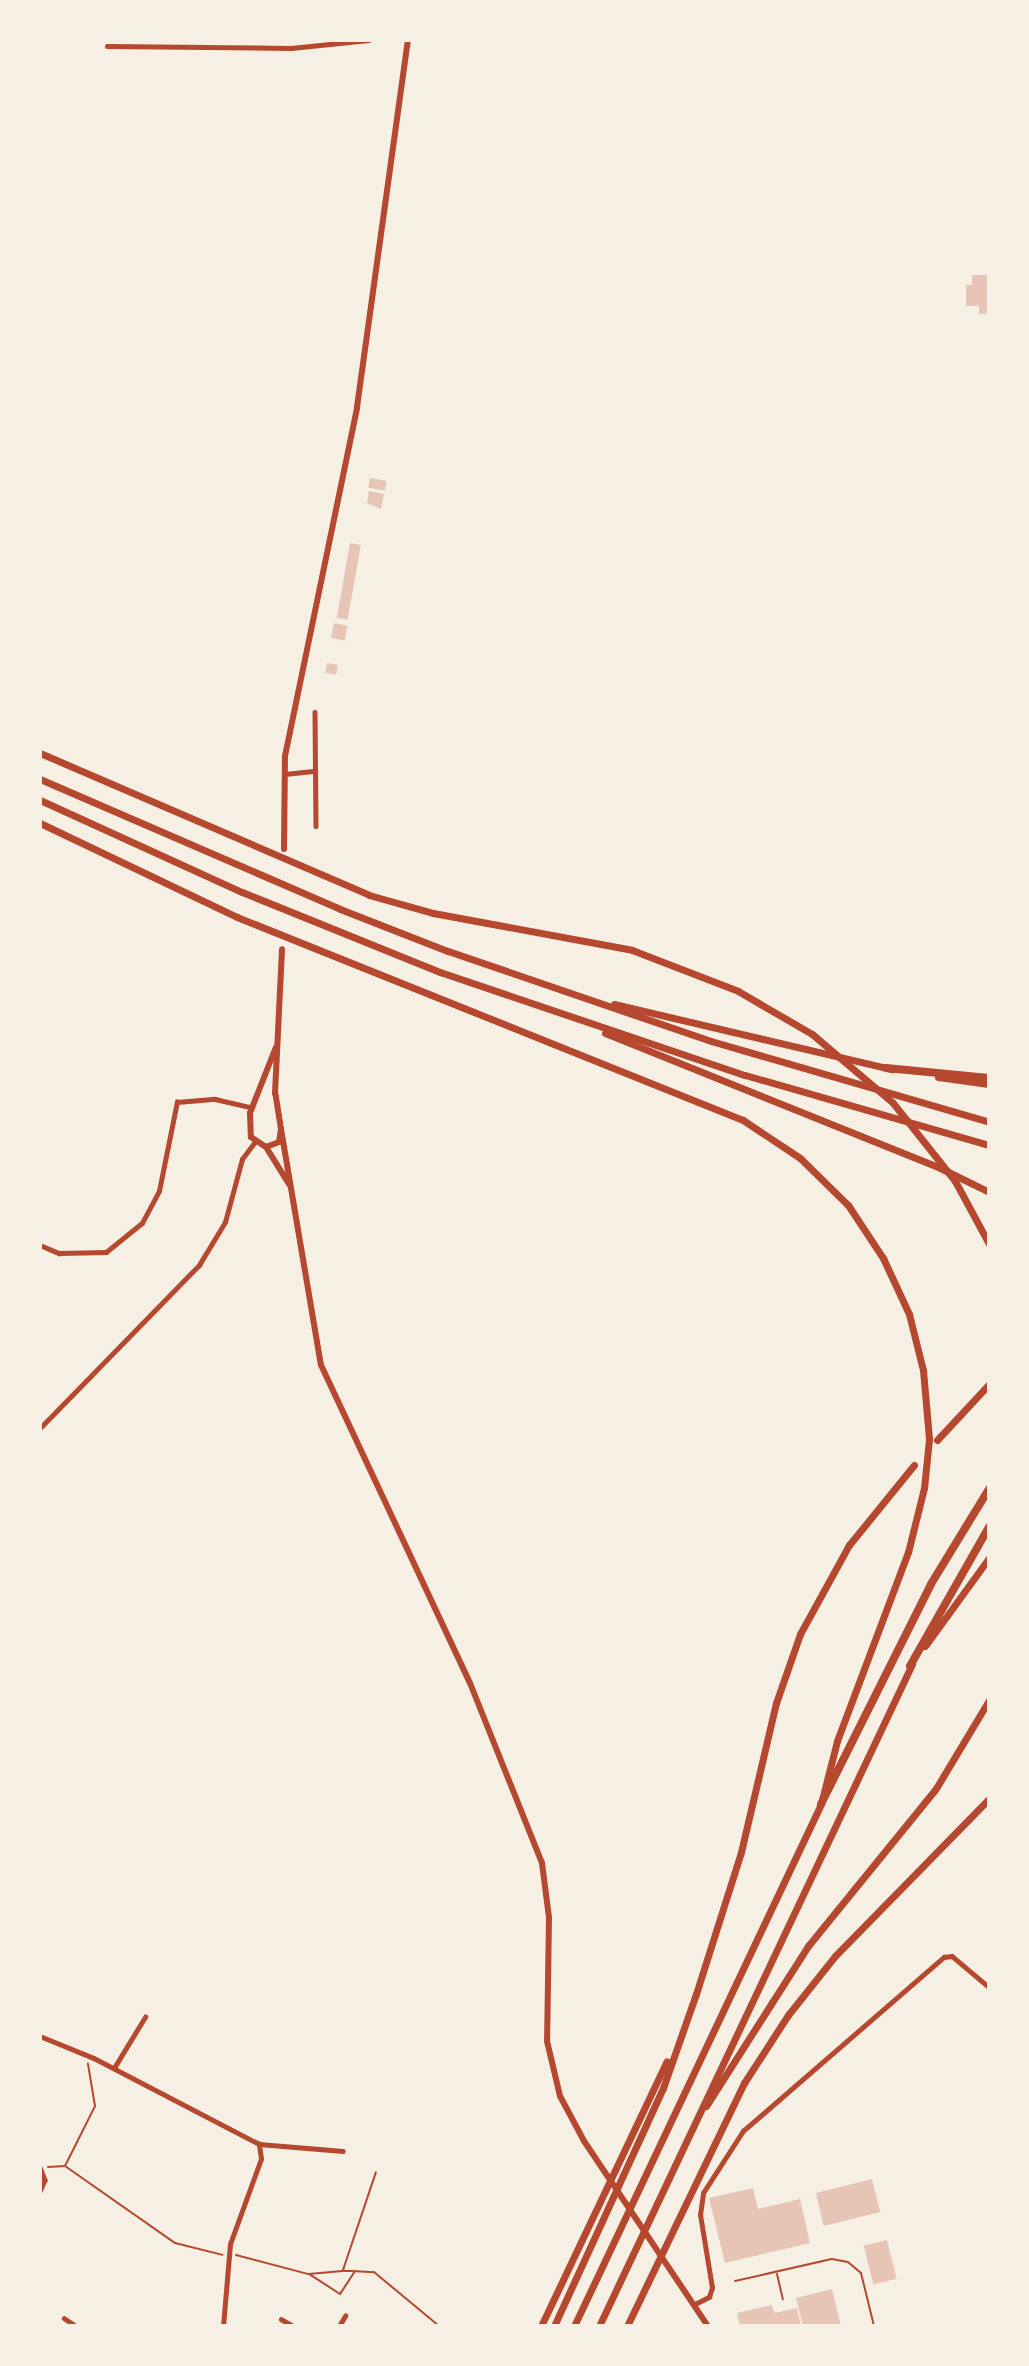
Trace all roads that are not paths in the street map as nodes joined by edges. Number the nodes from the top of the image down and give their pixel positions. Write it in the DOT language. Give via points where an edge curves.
graph roads {
  1 [pos="369,40"];
  2 [pos="408,40"];
  3 [pos="107,46"];
  4 [pos="315,712"];
  5 [pos="40,753"];
  6 [pos="315,771"];
  7 [pos="284,774"];
  8 [pos="40,779"];
  9 [pos="40,800"];
  10 [pos="40,823"];
  11 [pos="316,827"];
  12 [pos="284,849"];
  13 [pos="282,949"];
  14 [pos="566,992"];
  15 [pos="556,1012"];
  16 [pos="276,1047"];
  17 [pos="886,1068"];
  18 [pos="989,1078"];
  19 [pos="989,1084"];
  20 [pos="257,1101"];
  21 [pos="275,1102"];
  22 [pos="251,1107"];
  23 [pos="989,1122"];
  24 [pos="281,1129"];
  25 [pos="254,1143"];
  26 [pos="989,1145"];
  27 [pos="266,1147"];
  28 [pos="292,1191"];
  29 [pos="989,1192"];
  30 [pos="989,1244"];
  31 [pos="40,1245"];
  32 [pos="989,1384"];
  33 [pos="40,1428"];
  34 [pos="937,1440"];
  35 [pos="914,1465"];
  36 [pos="989,1489"];
  37 [pos="989,1527"];
  38 [pos="989,1558"];
  39 [pos="910,1666"];
  40 [pos="989,1700"];
  41 [pos="989,1799"];
  42 [pos="821,1804"];
  43 [pos="989,1987"];
  44 [pos="145,2017"];
  45 [pos="682,2030"];
  46 [pos="40,2036"];
  47 [pos="114,2068"];
  48 [pos="698,2118"];
  49 [pos="259,2144"];
  50 [pos="342,2151"];
  51 [pos="40,2166"];
  52 [pos="40,2192"];
  53 [pos="777,2273"];
  54 [pos="735,2281"];
  55 [pos="783,2299"];
  56 [pos="695,2304"];
  57 [pos="345,2316"];
  58 [pos="64,2318"];
  59 [pos="281,2319"];
  60 [pos="76,2326"];
  61 [pos="223,2326"];
  62 [pos="293,2326"];
  63 [pos="339,2326"];
  64 [pos="541,2326"];
  65 [pos="554,2326"];
  66 [pos="574,2326"];
  67 [pos="599,2326"];
  68 [pos="627,2326"];
  69 [pos="708,2326"];
  70 [pos="874,2326"];
  1 -- 3 [label="street" via="291,48"];
  2 -- 7 [label="main road" via="357,407"];
  4 -- 6 [label="street"];
  5 -- 30 [label="highway" via="369,895 461,918 587,939 659,958 726,985 811,1034 860,1072 917,1130 955,1181"];
  6 -- 7 [label="street"];
  6 -- 11 [label="street"];
  7 -- 12 [label="main road"];
  8 -- 14 [label="highway" via="449,951"];
  9 -- 15 [label="highway" via="117,837 440,972"];
  10 -- 42 [label="highway" via="248,922 722,1109 800,1158 848,1205 898,1287 919,1348 929,1438 921,1505 837,1741"];
  13 -- 16 [label="main road"];
  14 -- 17 [label="highway"];
  14 -- 23 [label="highway" via="781,1063"];
  15 -- 26 [label="highway" via="778,1085"];
  15 -- 29 [label="highway" via="936,1166"];
  16 -- 20 [label="main road"];
  16 -- 21 [label="main road"];
  17 -- 18 [label="highway"];
  17 -- 19 [label="highway"];
  20 -- 21 [label="main road"];
  20 -- 22 [label="main road"];
  21 -- 24 [label="main road"];
  22 -- 25 [label="main road"];
  22 -- 31 [label="street" via="215,1099 177,1101 159,1191 142,1223 106,1252 59,1253"];
  24 -- 27 [label="main road" via="279,1142"];
  24 -- 28 [label="main road"];
  25 -- 27 [label="main road"];
  25 -- 33 [label="street" via="242,1159 225,1222 199,1265"];
  27 -- 28 [label="main road"];
  28 -- 56 [label="main road" via="321,1365 470,1683 542,1863 549,1909 546,2024 552,2068 567,2113"];
  32 -- 34 [label="highway"];
  35 -- 45 [label="highway" via="849,1545 800,1634 776,1703 725,1907"];
  36 -- 42 [label="highway" via="936,1575"];
  37 -- 39 [label="highway"];
  38 -- 39 [label="highway"];
  39 -- 48 [label="highway"];
  40 -- 48 [label="highway" via="935,1790 808,1946"];
  41 -- 68 [label="highway" via="835,1956 788,2015 744,2083"];
  42 -- 66 [label="highway"];
  43 -- 56 [label="street" via="952,1956 942,1958 741,2134 703,2193 700,2215 712,2288 709,2297"];
  44 -- 47 [label="street"];
  45 -- 64 [label="highway"];
  45 -- 65 [label="highway" via="663,2088"];
  46 -- 47 [label="street"];
  47 -- 49 [label="street"];
  48 -- 67 [label="highway"];
  49 -- 50 [label="street"];
  49 -- 61 [label="street" via="261,2159 228,2256"];
  51 -- 52 [label="street" via="45,2180"];
  53 -- 54 [label="lane"];
  53 -- 55 [label="lane"];
  53 -- 70 [label="lane" via="832,2259 848,2262 861,2273"];
  56 -- 69 [label="main road"];
  57 -- 63 [label="street"];
  58 -- 60 [label="street"];
  59 -- 62 [label="street"];
}
